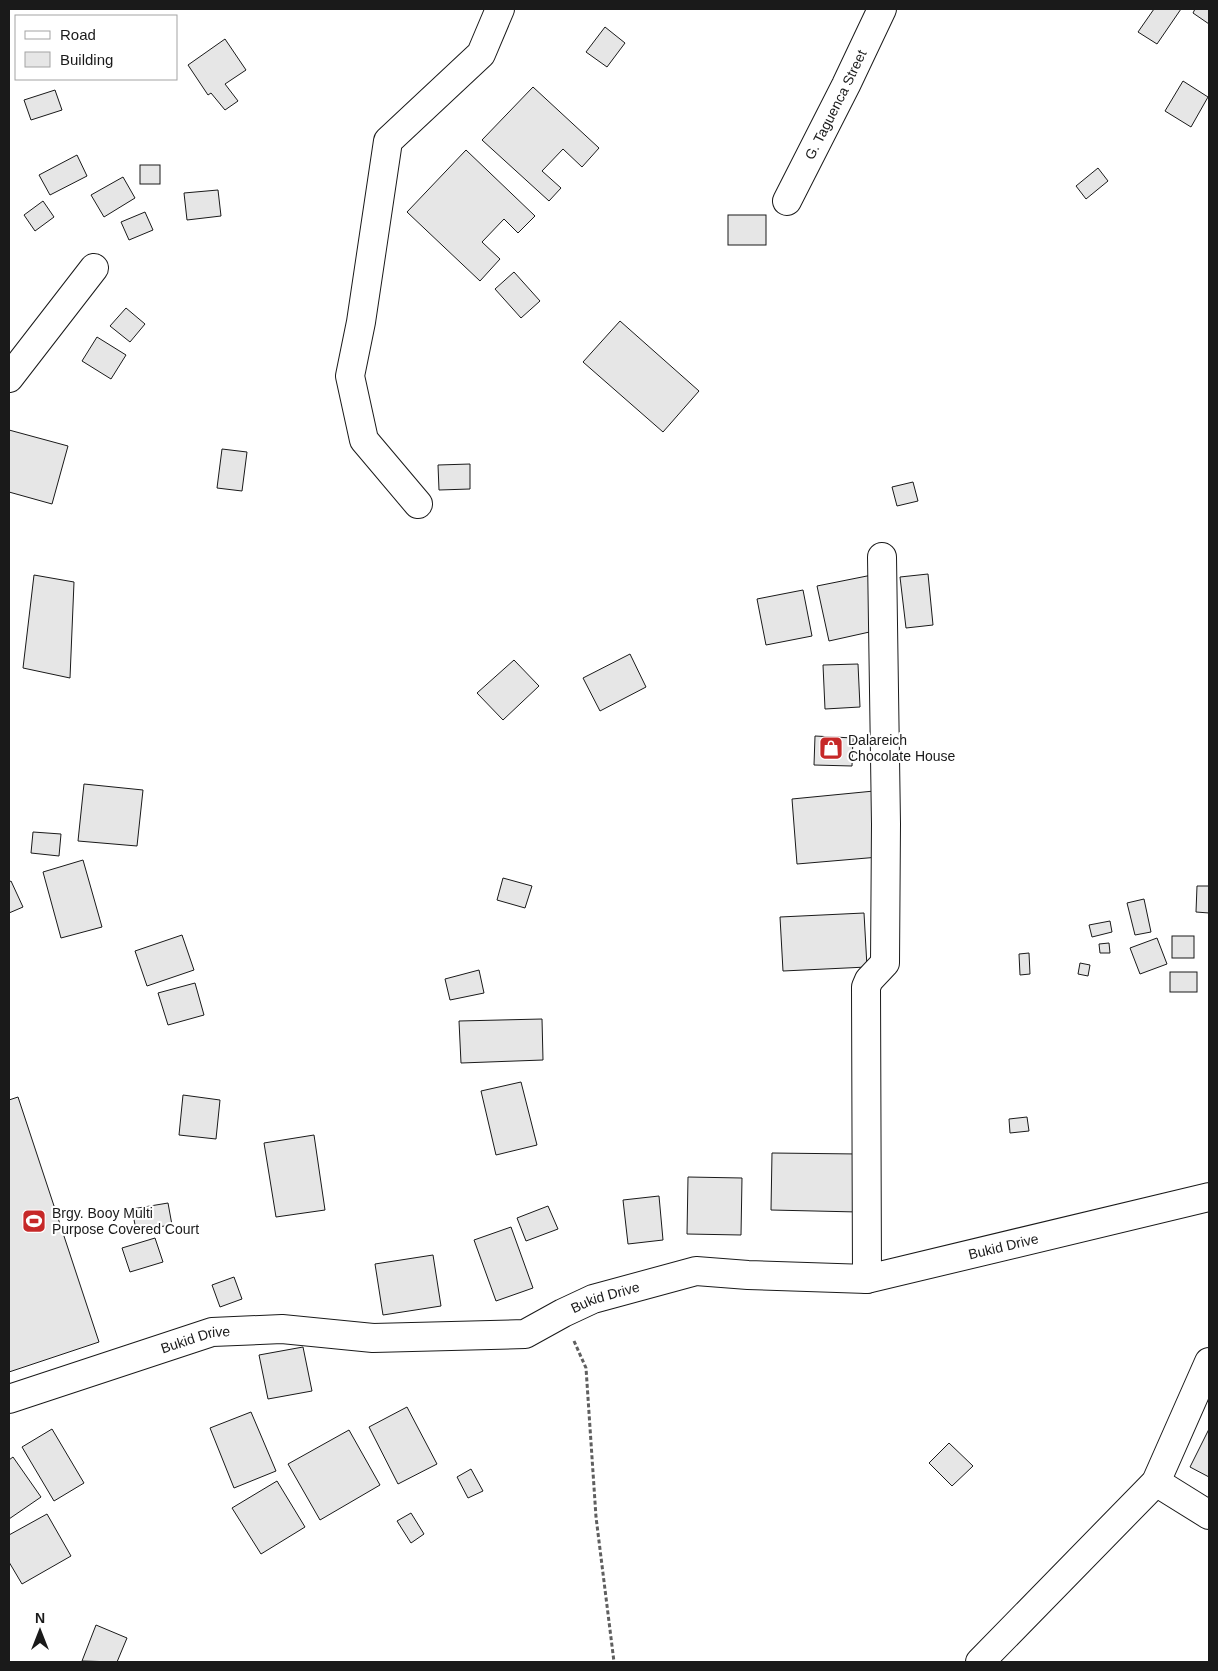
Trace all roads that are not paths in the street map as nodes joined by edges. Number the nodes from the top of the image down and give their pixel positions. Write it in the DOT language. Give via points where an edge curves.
graph roads {
  1 [pos="500,9"];
  2 [pos="882,9"];
  3 [pos="787,201"];
  4 [pos="94,268"];
  5 [pos="9,378"];
  6 [pos="418,504"];
  7 [pos="882,557"];
  8 [pos="1209,1197"];
  9 [pos="867,1278"];
  10 [pos="1209,1362"];
  11 [pos="9,1399"];
  12 [pos="1156,1482"];
  13 [pos="1209,1515"];
  14 [pos="980,1662"];
  1 -- 6 [label="street" via="480,54 388,141 350,376 364,440"];
  2 -- 3 [label="street, G. Taguenca Street"];
  4 -- 5 [label="street"];
  7 -- 9 [label="street" via="885,963 866,987"];
  8 -- 9 [label="street, Bukid Drive"];
  9 -- 11 [label="street, Bukid Drive" via="696,1271 593,1299 525,1334 373,1338 282,1330 212,1332"];
  10 -- 12 [label="street"];
  12 -- 13 [label="street"];
  12 -- 14 [label="street"];
}
